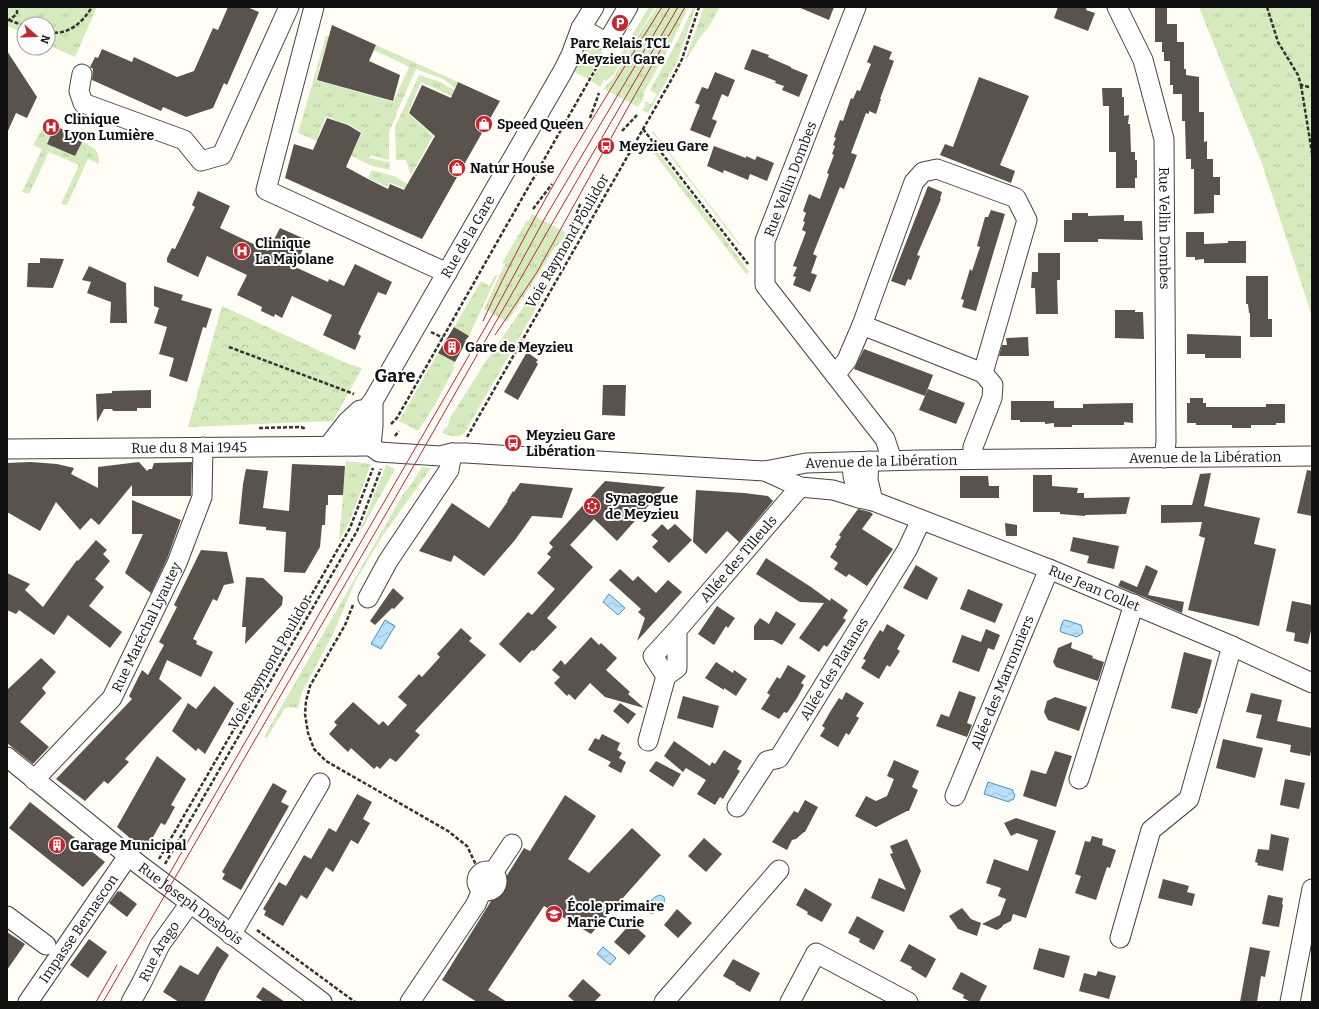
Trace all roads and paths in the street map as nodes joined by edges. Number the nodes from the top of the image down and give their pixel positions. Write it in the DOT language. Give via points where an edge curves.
graph roads {
  1 [pos="17,7"];
  2 [pos="92,7"];
  3 [pos="289,7"];
  4 [pos="314,7"];
  5 [pos="594,7"];
  6 [pos="628,7"];
  7 [pos="699,7"];
  8 [pos="856,7"];
  9 [pos="1117,7"];
  10 [pos="1267,7"];
  11 [pos="8,20"];
  12 [pos="581,28"];
  13 [pos="56,34"];
  14 [pos="609,39"];
  15 [pos="82,74"];
  16 [pos="1301,85"];
  17 [pos="1312,87"];
  18 [pos="600,93"];
  19 [pos="637,115"];
  20 [pos="590,118"];
  21 [pos="643,129"];
  22 [pos="622,131"];
  23 [pos="1312,153"];
  24 [pos="552,184"];
  25 [pos="581,202"];
  26 [pos="533,209"];
  27 [pos="570,230"];
  28 [pos="447,273"];
  29 [pos="765,286"];
  30 [pos="862,325"];
  31 [pos="431,331"];
  32 [pos="442,338"];
  33 [pos="229,347"];
  34 [pos="983,373"];
  35 [pos="835,375"];
  36 [pos="364,398"];
  37 [pos="391,424"];
  38 [pos="466,439"];
  39 [pos="329,445"];
  40 [pos="363,446"];
  41 [pos="203,447"];
  42 [pos="7,449"];
  43 [pos="452,453"];
  44 [pos="1312,456"];
  45 [pos="973,458"];
  46 [pos="1164,458"];
  47 [pos="892,460"];
  48 [pos="861,461"];
  49 [pos="374,466"];
  50 [pos="382,467"];
  51 [pos="765,471"];
  52 [pos="800,487"];
  53 [pos="866,500"];
  54 [pos="921,520"];
  55 [pos="1049,569"];
  56 [pos="362,599"];
  57 [pos="1134,604"];
  58 [pos="1232,646"];
  59 [pos="1312,683"];
  60 [pos="648,741"];
  61 [pos="11,768"];
  62 [pos="1080,779"];
  63 [pos="34,780"];
  64 [pos="320,783"];
  65 [pos="955,796"];
  66 [pos="737,807"];
  67 [pos="512,844"];
  68 [pos="128,856"];
  69 [pos="158,861"];
  70 [pos="162,869"];
  71 [pos="779,870"];
  72 [pos="485,879"];
  73 [pos="1312,889"];
  74 [pos="190,903"];
  75 [pos="7,916"];
  76 [pos="231,935"];
  77 [pos="1120,938"];
  78 [pos="46,945"];
  79 [pos="28,1002"];
  80 [pos="131,1002"];
  81 [pos="322,1002"];
  82 [pos="410,1002"];
  83 [pos="664,1002"];
  84 [pos="790,1002"];
  85 [pos="908,1002"];
  86 [pos="1290,1002"];
  1 -- 11 [label="path" via="17,14"];
  2 -- 13 [label="path" via="84,20 71,29"];
  3 -- 15 [label="street" via="222,155 201,161 184,140 83,103 79,91"];
  4 -- 28 [label="street" via="266,190"];
  5 -- 12 [label="street, Rue de la Gare"];
  6 -- 14 [label="street"];
  7 -- 21 [label="path, Voie Raymond Poulidor" via="682,59"];
  8 -- 29 [label="street, Rue Vellin Dombes" via="765,241"];
  9 -- 46 [label="street, Rue Vellin Dombes" via="1142,60 1164,140"];
  10 -- 16 [label="path" via="1278,42"];
  12 -- 14 [label="street" via="600,39"];
  12 -- 28 [label="street, Rue de la Gare" via="563,71"];
  14 -- 32 [label="path" via="606,49"];
  16 -- 17 [label="path"];
  16 -- 23 [label="path"];
  18 -- 20 [label="path"];
  19 -- 22 [label="path"];
  21 -- 29 [label="path"];
  21 -- 38 [label="path, Voie Raymond Poulidor"];
  24 -- 26 [label="path"];
  25 -- 27 [label="path"];
  28 -- 36 [label="street, Rue de la Gare"];
  29 -- 35 [label="street"];
  30 -- 34 [label="street"];
  30 -- 34 [label="street" via="914,182 923,172 937,169 1016,198 1026,220"];
  30 -- 35 [label="street" via="847,360"];
  31 -- 32 [label="path"];
  32 -- 37 [label="path"];
  33 -- 36 [label="path"];
  34 -- 45 [label="street" via="993,386 992,398 974,447"];
  35 -- 47 [label="street" via="885,438"];
  36 -- 39 [label="street, Rue de la Gare" via="359,410"];
  36 -- 40 [label="street, Rue de la Gare" via="356,427"];
  39 -- 40 [label="street, Rue du 8 Mai 1945"];
  39 -- 41 [label="street, Rue du 8 Mai 1945"];
  40 -- 43 [label="street, Rue du 8 Mai 1945" via="384,442 440,447"];
  41 -- 42 [label="street, Rue du 8 Mai 1945"];
  41 -- 63 [label="street, Rue Maréchal Lyautey" via="202,497 178,563 112,698"];
  43 -- 51 [label="street, Avenue de la Libération"];
  43 -- 56 [label="street" via="449,470"];
  44 -- 46 [label="street, Avenue de la Libération"];
  45 -- 46 [label="street, Avenue de la Libération"];
  45 -- 47 [label="street, Avenue de la Libération"];
  47 -- 48 [label="street, Avenue de la Libération"];
  48 -- 51 [label="street, Avenue de la Libération" via="806,463"];
  48 -- 53 [label="street" via="853,476"];
  49 -- 69 [label="path" via="350,528"];
  50 -- 70 [label="path, Voie Raymond Poulidor" via="357,531"];
  51 -- 52 [label="street, Rue Jean Collet"];
  52 -- 53 [label="street, Rue Jean Collet" via="833,490"];
  52 -- 60 [label="street, Allée des Tilleuls" via="677,630 677,668 666,676"];
  53 -- 54 [label="street, Rue Jean Collet"];
  54 -- 55 [label="street, Rue Jean Collet"];
  54 -- 66 [label="street, Allée des Platanes" via="907,550 779,758 767,761"];
  55 -- 57 [label="street, Rue Jean Collet"];
  55 -- 65 [label="street, Allée des Marronniers"];
  56 -- 72 [label="path" via="310,686 305,714 314,748 326,760 448,831 467,846"];
  57 -- 58 [label="street, Rue Jean Collet"];
  57 -- 62 [label="street"];
  58 -- 59 [label="street, Rue Jean Collet"];
  58 -- 77 [label="street" via="1189,799 1151,830"];
  61 -- 63 [label="street, Rue Joseph Desbois"];
  63 -- 68 [label="street, Rue Joseph Desbois"];
  64 -- 76 [label="street"];
  67 -- 72 [label="street"];
  68 -- 74 [label="street, Rue Joseph Desbois"];
  68 -- 79 [label="street, Impasse Bernascon"];
  71 -- 83 [label="street"];
  72 -- 82 [label="street" via="476,904"];
  73 -- 86 [label="street"];
  74 -- 76 [label="street, Rue Joseph Desbois"];
  74 -- 80 [label="street, Rue Arago" via="160,945"];
  75 -- 78 [label="street"];
  76 -- 81 [label="street, Rue Joseph Desbois"];
  84 -- 85 [label="street" via="816,953"];
}
